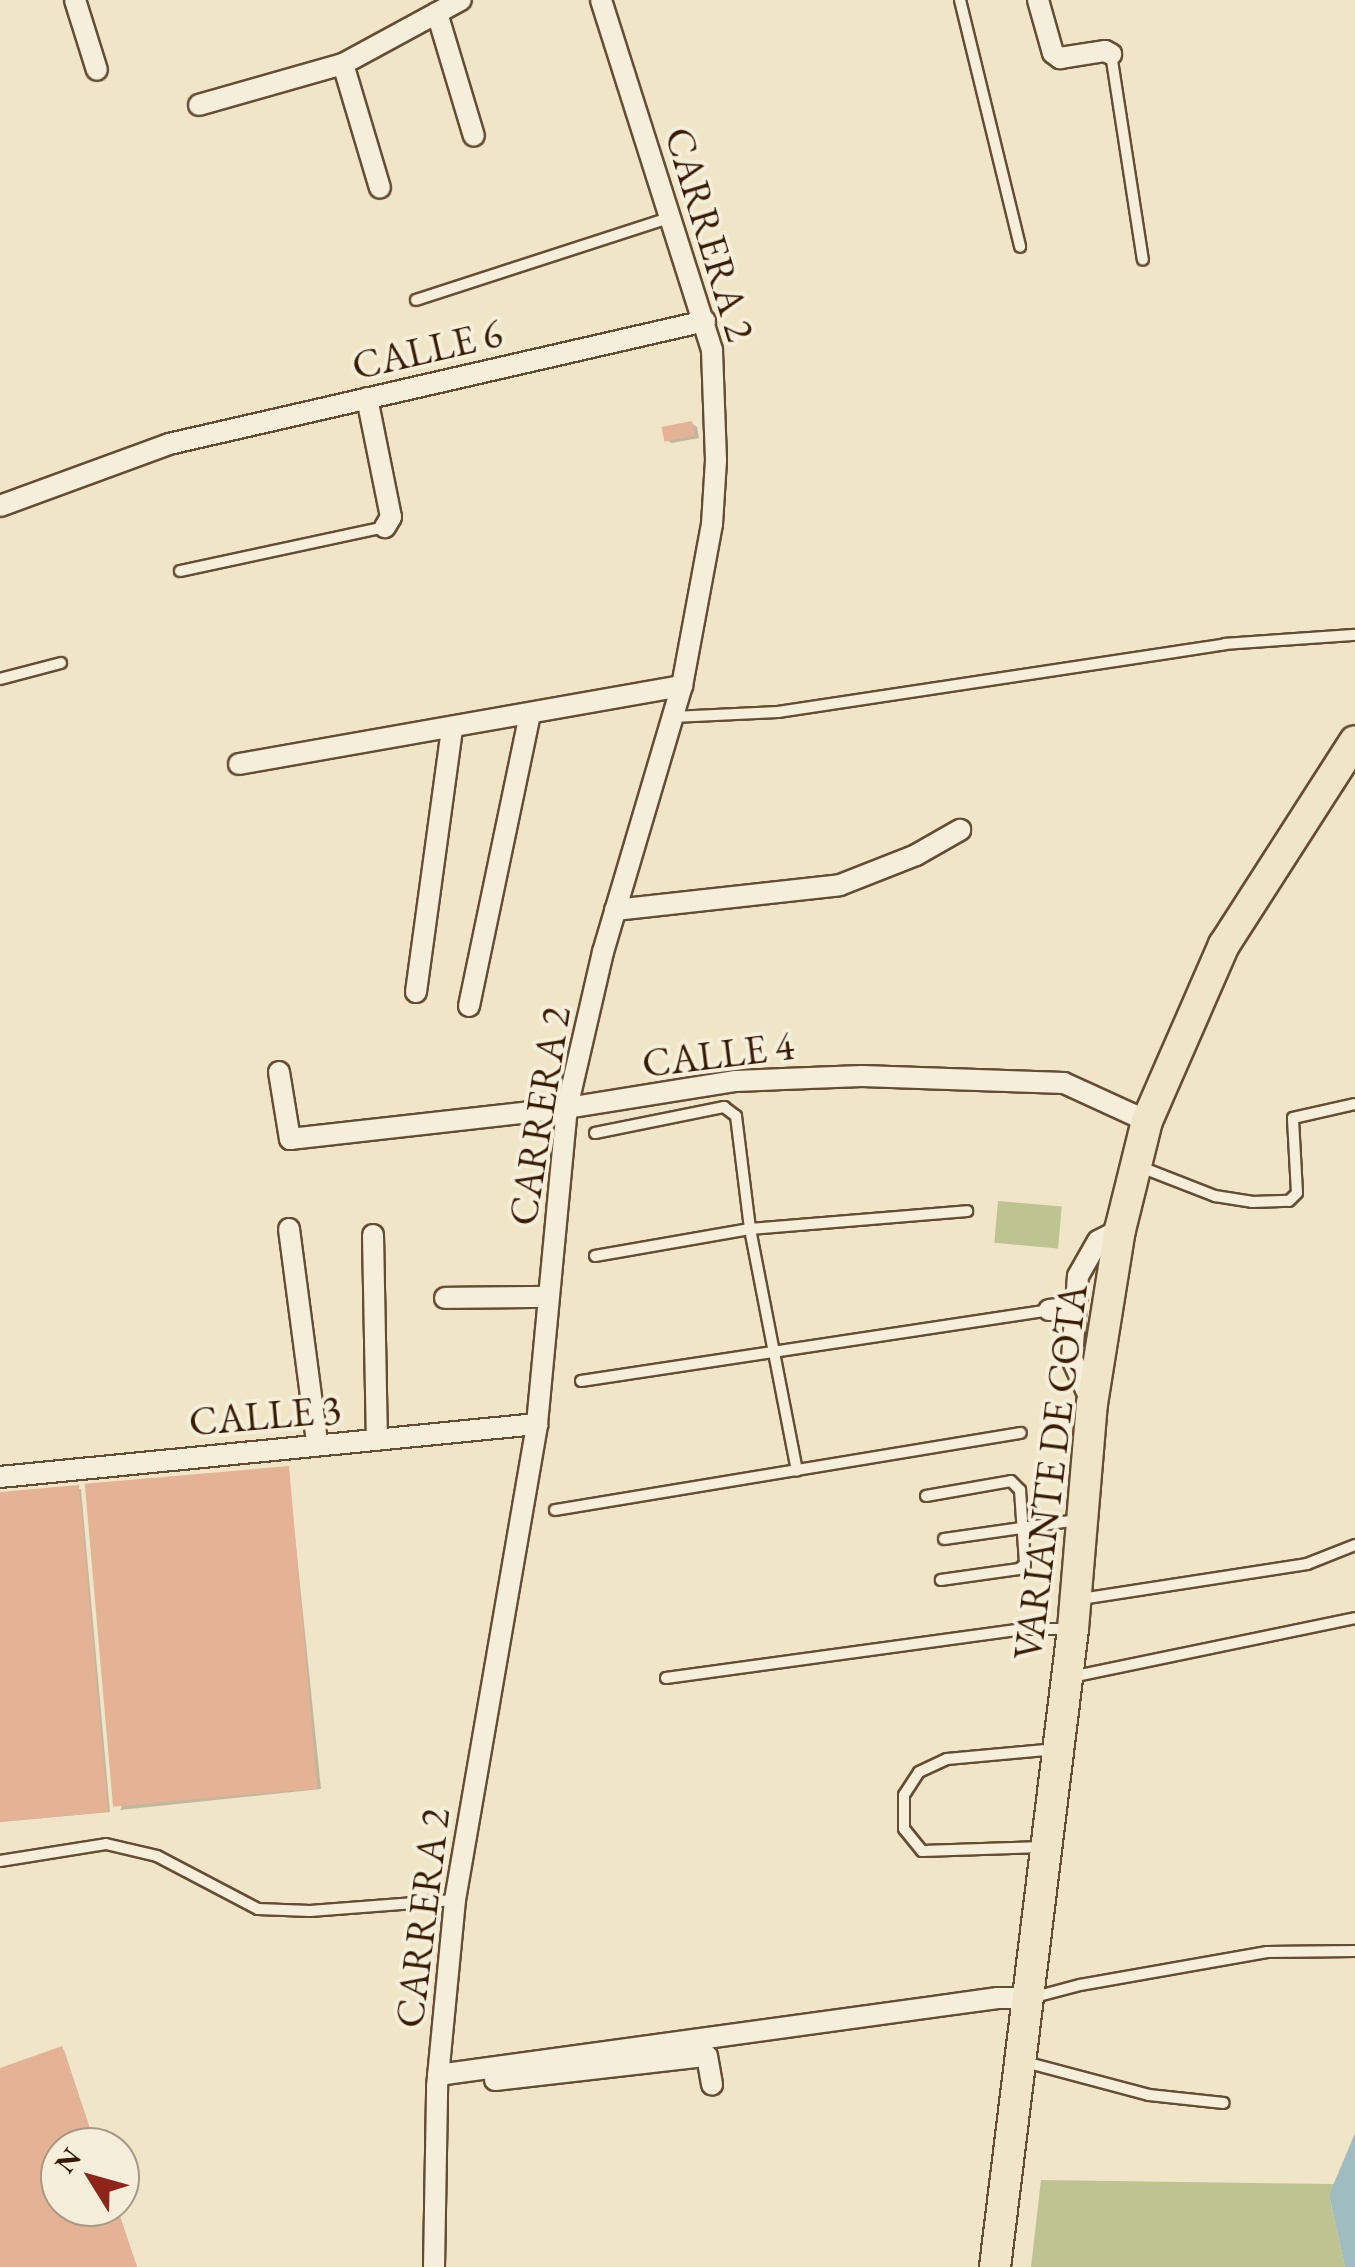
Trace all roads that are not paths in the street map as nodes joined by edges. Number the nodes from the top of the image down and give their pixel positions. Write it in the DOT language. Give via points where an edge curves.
graph roads {
  1 [pos="75,0"];
  2 [pos="461,0"];
  3 [pos="601,0"];
  4 [pos="960,0"];
  5 [pos="1038,0"];
  6 [pos="437,13"];
  7 [pos="1111,54"];
  8 [pos="344,64"];
  9 [pos="96,70"];
  10 [pos="200,106"];
  11 [pos="474,136"];
  12 [pos="380,188"];
  13 [pos="672,217"];
  14 [pos="1020,247"];
  15 [pos="1143,260"];
  16 [pos="416,300"];
  17 [pos="705,321"];
  18 [pos="368,398"];
  19 [pos="0,506"];
  20 [pos="385,527"];
  21 [pos="180,572"];
  22 [pos="1355,635"];
  23 [pos="61,663"];
  24 [pos="0,679"];
  25 [pos="682,686"];
  26 [pos="530,715"];
  27 [pos="672,717"];
  28 [pos="452,730"];
  29 [pos="1355,741"];
  30 [pos="239,764"];
  31 [pos="960,830"];
  32 [pos="615,910"];
  33 [pos="416,992"];
  34 [pos="469,1006"];
  35 [pos="279,1072"];
  36 [pos="1355,1104"];
  37 [pos="568,1108"];
  38 [pos="1148,1121"];
  39 [pos="595,1133"];
  40 [pos="1136,1165"];
  41 [pos="968,1211"];
  42 [pos="750,1229"];
  43 [pos="290,1230"];
  44 [pos="1120,1230"];
  45 [pos="373,1235"];
  46 [pos="595,1256"];
  47 [pos="546,1297"];
  48 [pos="445,1298"];
  49 [pos="1076,1307"];
  50 [pos="1049,1310"];
  51 [pos="773,1352"];
  52 [pos="581,1381"];
  53 [pos="1092,1404"];
  54 [pos="537,1424"];
  55 [pos="1021,1433"];
  56 [pos="377,1440"];
  57 [pos="317,1443"];
  58 [pos="797,1470"];
  59 [pos="0,1477"];
  60 [pos="926,1496"];
  61 [pos="555,1510"];
  62 [pos="1084,1520"];
  63 [pos="1025,1526"];
  64 [pos="944,1539"];
  65 [pos="1355,1545"];
  66 [pos="941,1580"];
  67 [pos="1074,1614"];
  68 [pos="1355,1618"];
  69 [pos="666,1678"];
  70 [pos="1066,1678"];
  71 [pos="1058,1749"];
  72 [pos="1043,1848"];
  73 [pos="0,1861"];
  74 [pos="455,1900"];
  75 [pos="1355,1951"];
  76 [pos="1030,1998"];
  77 [pos="1019,2061"];
  78 [pos="437,2081"];
  79 [pos="712,2085"];
  80 [pos="1224,2103"];
  81 [pos="434,2267"];
  82 [pos="995,2267"];
  1 -- 9 [label="street"];
  2 -- 6 [label="street"];
  3 -- 13 [label="street, CARRERA 2"];
  4 -- 14 [label="lane"];
  5 -- 7 [label="street" via="1052,53"];
  6 -- 8 [label="street"];
  6 -- 11 [label="street"];
  7 -- 15 [label="lane"];
  8 -- 10 [label="street"];
  8 -- 12 [label="street"];
  13 -- 16 [label="lane"];
  13 -- 17 [label="street, CARRERA 2"];
  17 -- 18 [label="street, CALLE 6"];
  17 -- 25 [label="street, CARRERA 2" via="715,382 712,524"];
  18 -- 19 [label="street, CALLE 6" via="164,446"];
  18 -- 20 [label="street" via="390,517"];
  20 -- 21 [label="lane"];
  22 -- 27 [label="lane" via="1225,644 778,712"];
  23 -- 24 [label="lane"];
  25 -- 26 [label="street"];
  25 -- 27 [label="street, CARRERA 2"];
  26 -- 28 [label="street"];
  26 -- 34 [label="street"];
  27 -- 32 [label="street, CARRERA 2"];
  28 -- 30 [label="street"];
  28 -- 33 [label="street"];
  29 -- 38 [label="main road, VARIANTE DE COTA" via="1224,946"];
  31 -- 32 [label="street" via="840,885"];
  32 -- 37 [label="street, CARRERA 2"];
  35 -- 37 [label="street, CALLE 4" via="290,1138"];
  36 -- 40 [label="lane" via="1293,1118 1297,1193 1289,1201 1215,1196"];
  37 -- 38 [label="street, CALLE 4" via="736,1081 862,1076 1064,1083"];
  37 -- 47 [label="street, CARRERA 2"];
  38 -- 40 [label="main road, VARIANTE DE COTA"];
  39 -- 42 [label="lane" via="731,1110"];
  40 -- 44 [label="main road, VARIANTE DE COTA"];
  41 -- 42 [label="lane"];
  42 -- 46 [label="lane"];
  42 -- 51 [label="lane"];
  43 -- 57 [label="street"];
  44 -- 49 [label="street" via="1098,1241 1084,1260"];
  44 -- 53 [label="main road, VARIANTE DE COTA"];
  45 -- 56 [label="street"];
  47 -- 48 [label="street"];
  47 -- 54 [label="street, CARRERA 2"];
  49 -- 50 [label="street"];
  49 -- 53 [label="street" via="1072,1359"];
  50 -- 51 [label="lane"];
  51 -- 52 [label="lane"];
  51 -- 58 [label="lane"];
  53 -- 62 [label="main road, VARIANTE DE COTA"];
  54 -- 56 [label="street, CALLE 3"];
  54 -- 74 [label="street, CARRERA 2"];
  55 -- 58 [label="lane"];
  56 -- 57 [label="street, CALLE 3"];
  57 -- 59 [label="street, CALLE 3"];
  58 -- 61 [label="lane"];
  60 -- 63 [label="lane" via="1011,1481 1020,1490"];
  62 -- 63 [label="lane"];
  62 -- 67 [label="main road, VARIANTE DE COTA"];
  63 -- 64 [label="lane"];
  63 -- 66 [label="lane" via="1026,1564 1020,1569"];
  65 -- 67 [label="lane" via="1307,1564"];
  67 -- 69 [label="lane" via="1024,1629"];
  67 -- 70 [label="main road, VARIANTE DE COTA"];
  68 -- 70 [label="lane"];
  70 -- 71 [label="main road, VARIANTE DE COTA"];
  71 -- 72 [label="main road, VARIANTE DE COTA"];
  71 -- 72 [label="lane" via="947,1758 919,1772 904,1795 904,1829 922,1850"];
  72 -- 76 [label="main road, VARIANTE DE COTA"];
  73 -- 74 [label="lane" via="106,1844 157,1856 258,1910"];
  74 -- 78 [label="street, CARRERA 2"];
  75 -- 76 [label="lane" via="1267,1952"];
  76 -- 77 [label="main road, VARIANTE DE COTA"];
  76 -- 78 [label="street"];
  77 -- 80 [label="lane" via="1149,2095"];
  77 -- 82 [label="main road, VARIANTE DE COTA"];
  78 -- 79 [label="street" via="707,2056"];
  78 -- 81 [label="street, CARRERA 2"];
}
